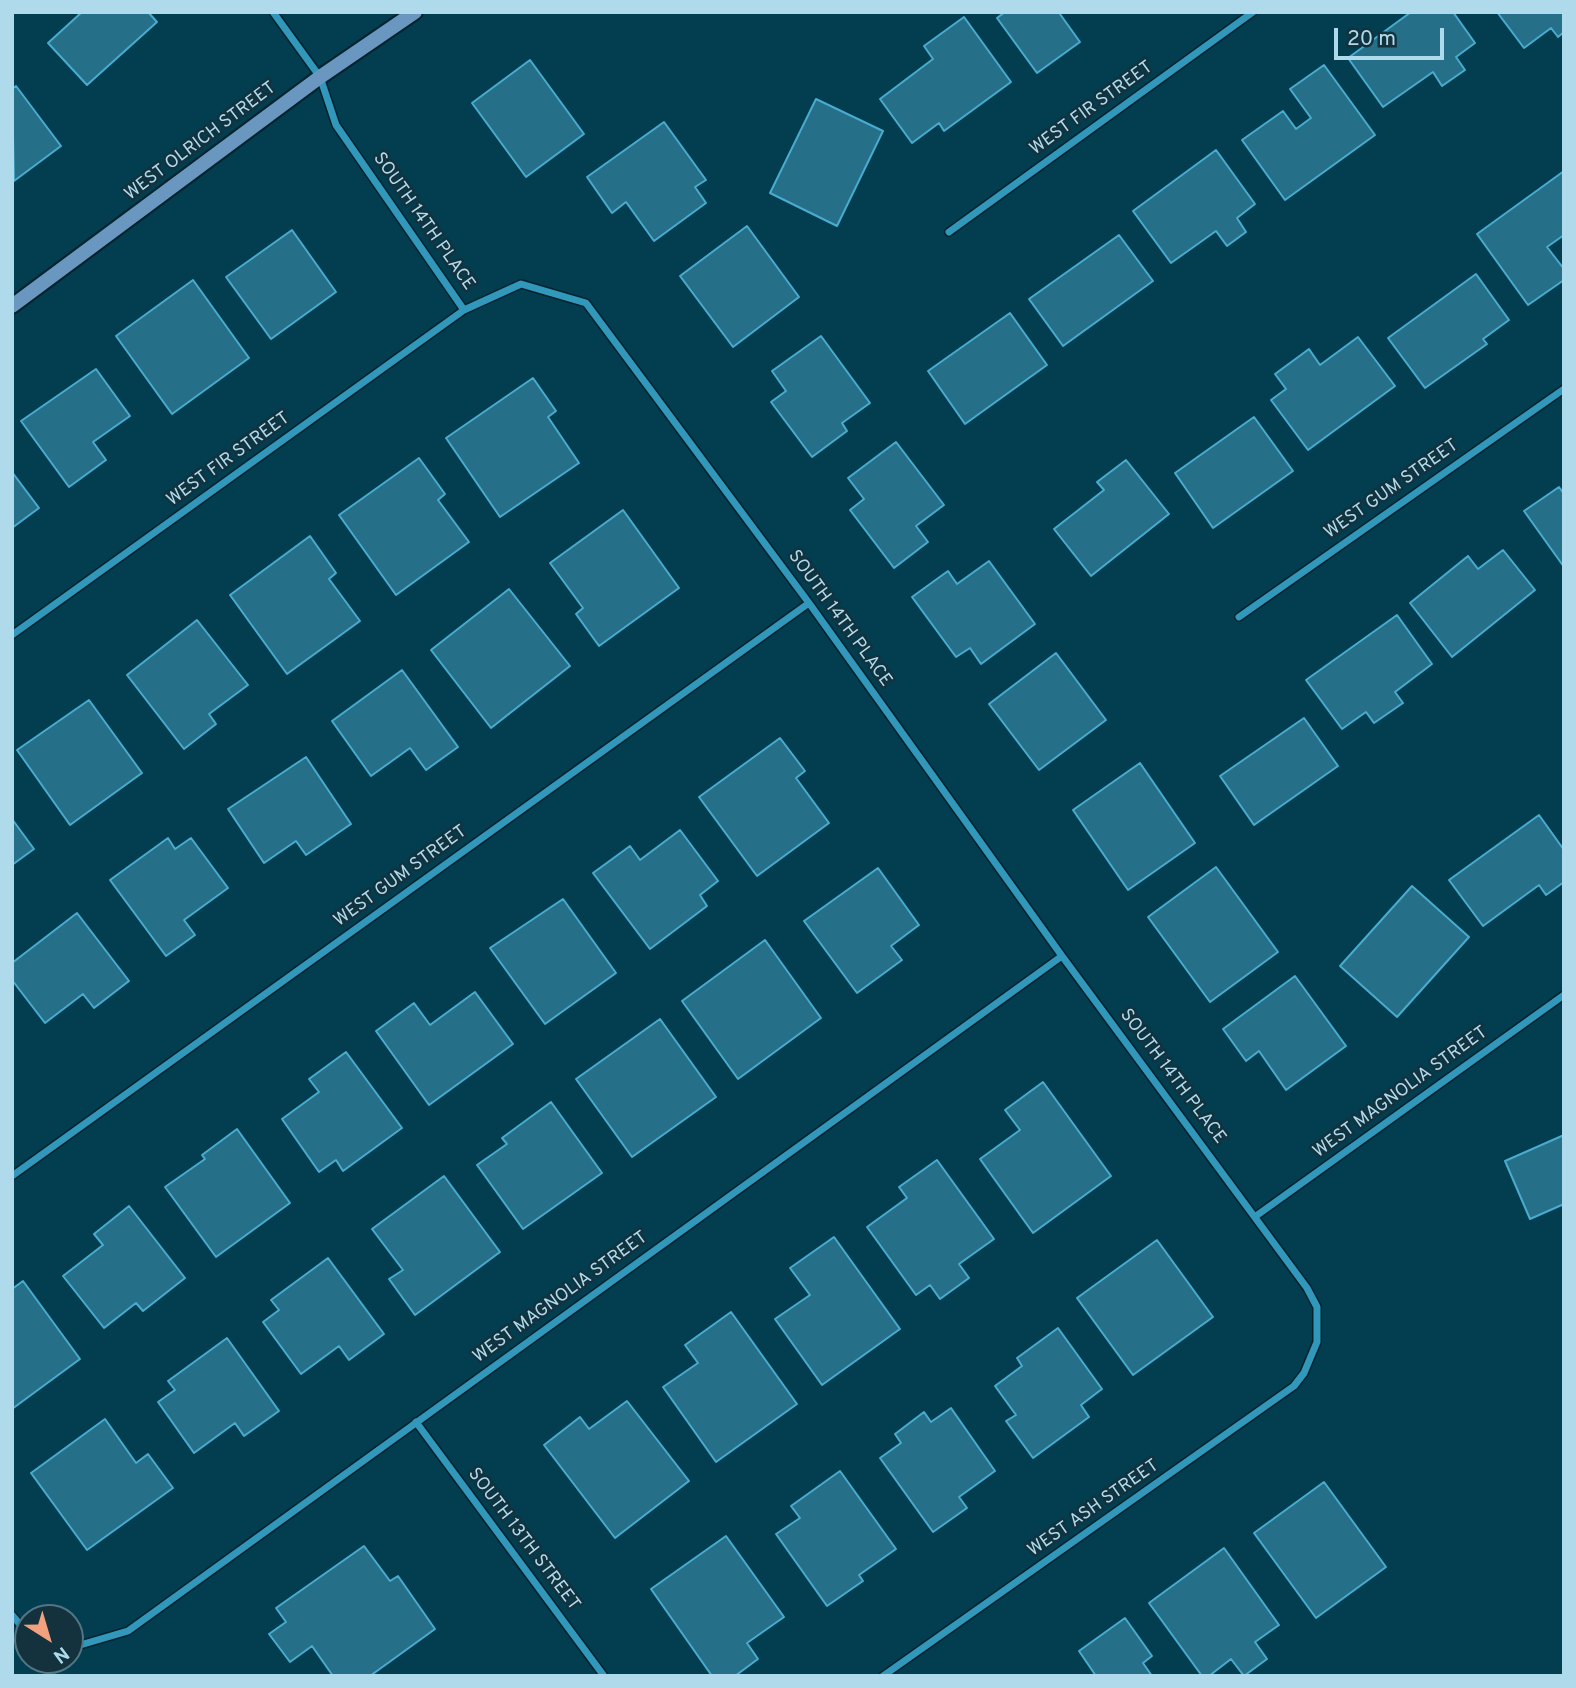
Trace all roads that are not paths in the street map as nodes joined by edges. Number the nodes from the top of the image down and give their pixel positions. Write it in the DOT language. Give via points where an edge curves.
graph roads {
  1 [pos="273,12"];
  2 [pos="415,12"];
  3 [pos="1253,12"];
  4 [pos="320,77"];
  5 [pos="949,232"];
  6 [pos="12,306"];
  7 [pos="464,310"];
  8 [pos="1564,389"];
  9 [pos="809,603"];
  10 [pos="1239,617"];
  11 [pos="12,635"];
  12 [pos="1062,956"];
  13 [pos="1564,995"];
  14 [pos="12,1176"];
  15 [pos="1256,1216"];
  16 [pos="1312,1358"];
  17 [pos="416,1422"];
  18 [pos="84,1644"];
  19 [pos="604,1676"];
  20 [pos="883,1676"];
  1 -- 4 [label="street, SOUTH 14TH PLACE"];
  2 -- 4 [label="street, WEST OLRICH STREET"];
  3 -- 5 [label="street, WEST FIR STREET"];
  4 -- 6 [label="street, WEST OLRICH STREET"];
  4 -- 7 [label="street, SOUTH 14TH PLACE" via="336,125"];
  7 -- 9 [label="street, SOUTH 14TH PLACE" via="521,284 586,303"];
  7 -- 11 [label="street, WEST FIR STREET"];
  8 -- 10 [label="street, WEST GUM STREET"];
  9 -- 12 [label="street, SOUTH 14TH PLACE"];
  9 -- 14 [label="street, WEST GUM STREET"];
  12 -- 15 [label="street, SOUTH 14TH PLACE"];
  12 -- 17 [label="street, WEST MAGNOLIA STREET"];
  13 -- 15 [label="street, WEST MAGNOLIA STREET"];
  15 -- 16 [label="street, SOUTH 14TH PLACE" via="1317,1307"];
  16 -- 20 [label="street, WEST ASH STREET" via="1294,1386 1274,1402"];
  17 -- 18 [label="street, WEST MAGNOLIA STREET" via="128,1631"];
  17 -- 19 [label="street, SOUTH 13TH STREET"];
}
